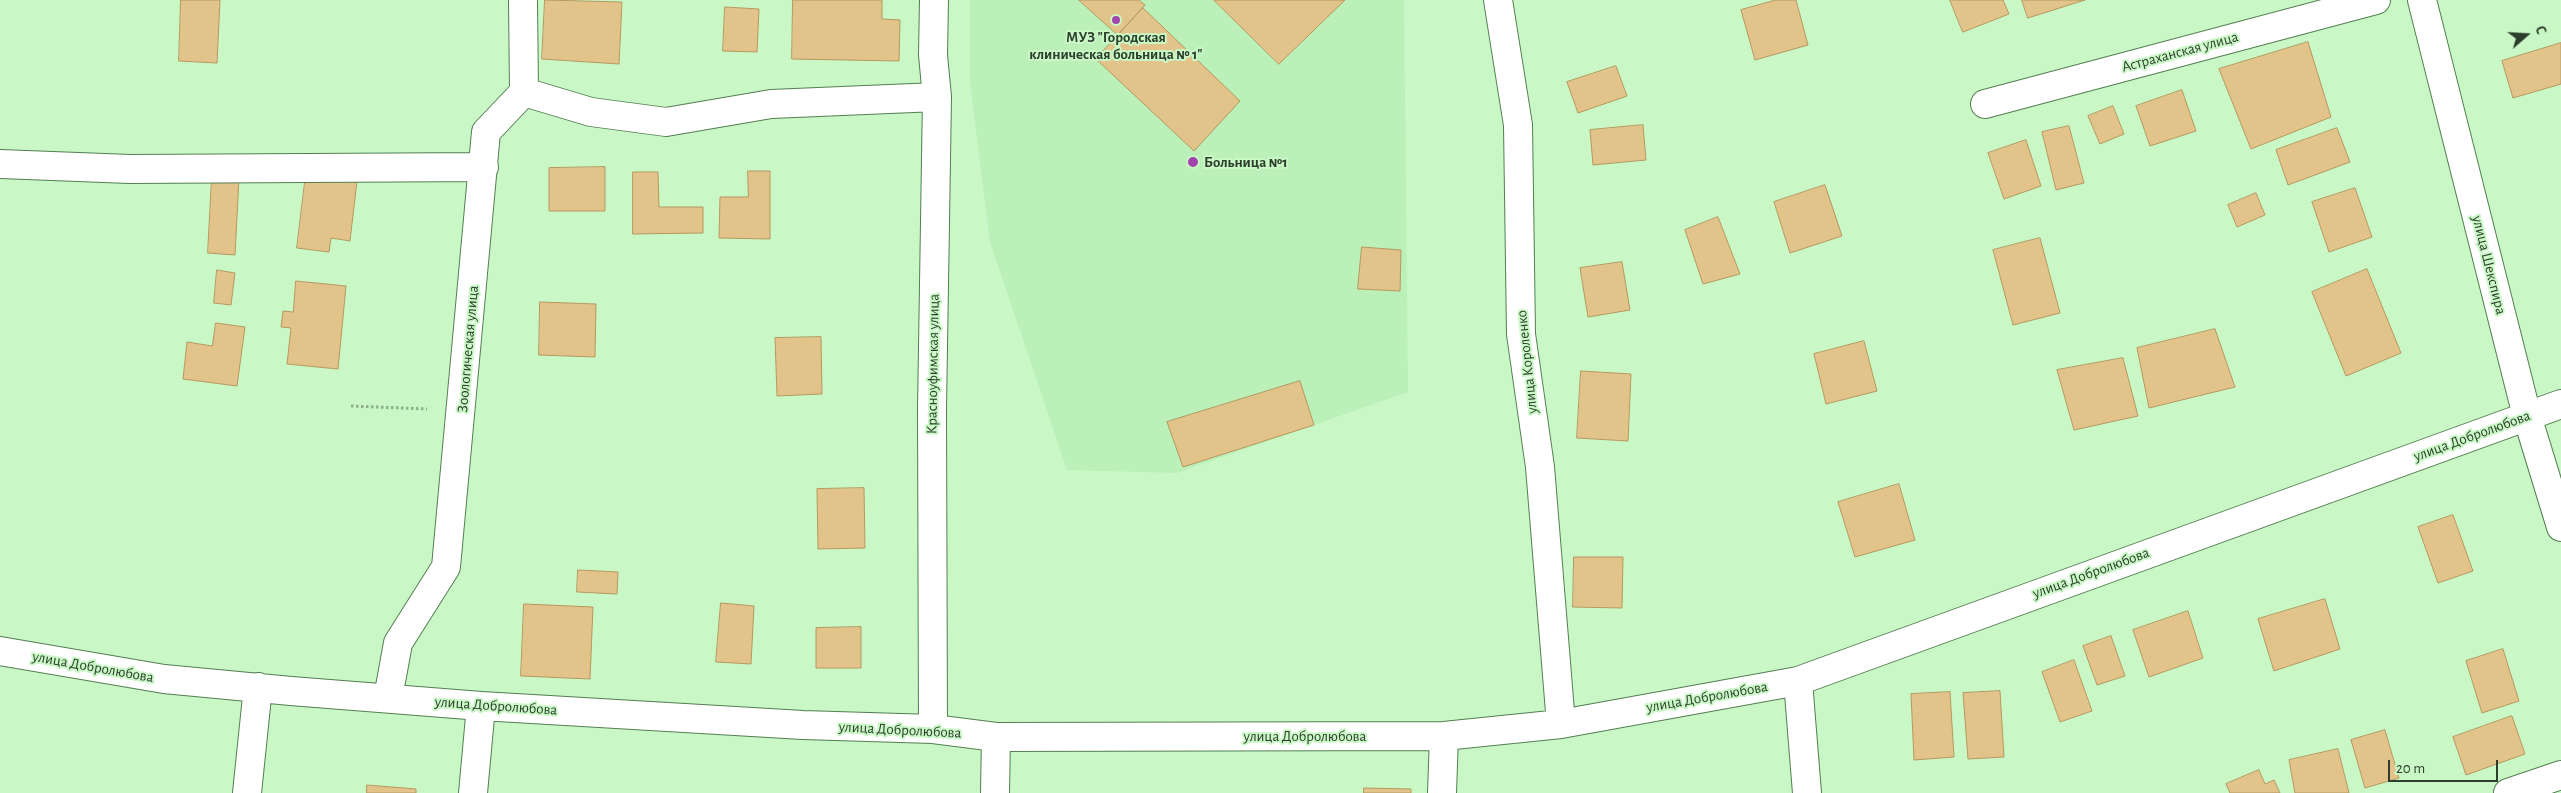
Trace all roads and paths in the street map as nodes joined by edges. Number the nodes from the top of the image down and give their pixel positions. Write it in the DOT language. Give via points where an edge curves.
graph roads {
  1 [pos="523,0"];
  2 [pos="934,0"];
  3 [pos="1498,0"];
  4 [pos="2376,0"];
  5 [pos="2422,0"];
  6 [pos="524,92"];
  7 [pos="937,97"];
  8 [pos="1985,104"];
  9 [pos="0,164"];
  10 [pos="484,168"];
  11 [pos="2561,404"];
  12 [pos="351,406"];
  13 [pos="462,410"];
  14 [pos="2527,416"];
  15 [pos="2561,528"];
  16 [pos="0,651"];
  17 [pos="1798,681"];
  18 [pos="258,687"];
  19 [pos="388,698"];
  20 [pos="481,706"];
  21 [pos="1561,724"];
  22 [pos="933,729"];
  23 [pos="1444,736"];
  24 [pos="996,737"];
  25 [pos="2561,775"];
  26 [pos="248,793"];
  27 [pos="474,793"];
  28 [pos="995,793"];
  29 [pos="1442,793"];
  30 [pos="1807,793"];
  31 [pos="2508,793"];
  1 -- 6 [label="street"];
  2 -- 7 [label="street, Красноуфимская улица" via="933,55"];
  3 -- 21 [label="street, улица Короленко" via="1518,125 1521,334 1540,467"];
  4 -- 8 [label="street, Астраханская улица"];
  5 -- 14 [label="street, улица Шекспира"];
  6 -- 7 [label="street" via="591,112 666,122 771,104"];
  6 -- 10 [label="street, Зоологическая улица" via="486,132"];
  7 -- 22 [label="street, Красноуфимская улица" via="932,408"];
  9 -- 10 [label="street" via="130,169"];
  10 -- 13 [label="street, Зоологическая улица"];
  11 -- 14 [label="street, улица Добролюбова"];
  12 -- 13 [label="path"];
  13 -- 19 [label="street, Зоологическая улица" via="446,567 398,643"];
  14 -- 15 [label="street, улица Шекспира"];
  14 -- 17 [label="street, улица Добролюбова"];
  16 -- 18 [label="street, улица Добролюбова" via="164,678"];
  17 -- 21 [label="street, улица Добролюбова"];
  17 -- 30 [label="street"];
  18 -- 19 [label="street, улица Добролюбова"];
  18 -- 26 [label="street"];
  19 -- 20 [label="street, улица Добролюбова"];
  20 -- 22 [label="street, улица Добролюбова" via="803,725"];
  20 -- 27 [label="street"];
  21 -- 23 [label="street, улица Добролюбова"];
  22 -- 24 [label="street, улица Добролюбова"];
  23 -- 24 [label="street, улица Добролюбова"];
  23 -- 29 [label="street"];
  24 -- 28 [label="street"];
  25 -- 31 [label="street"];
}
